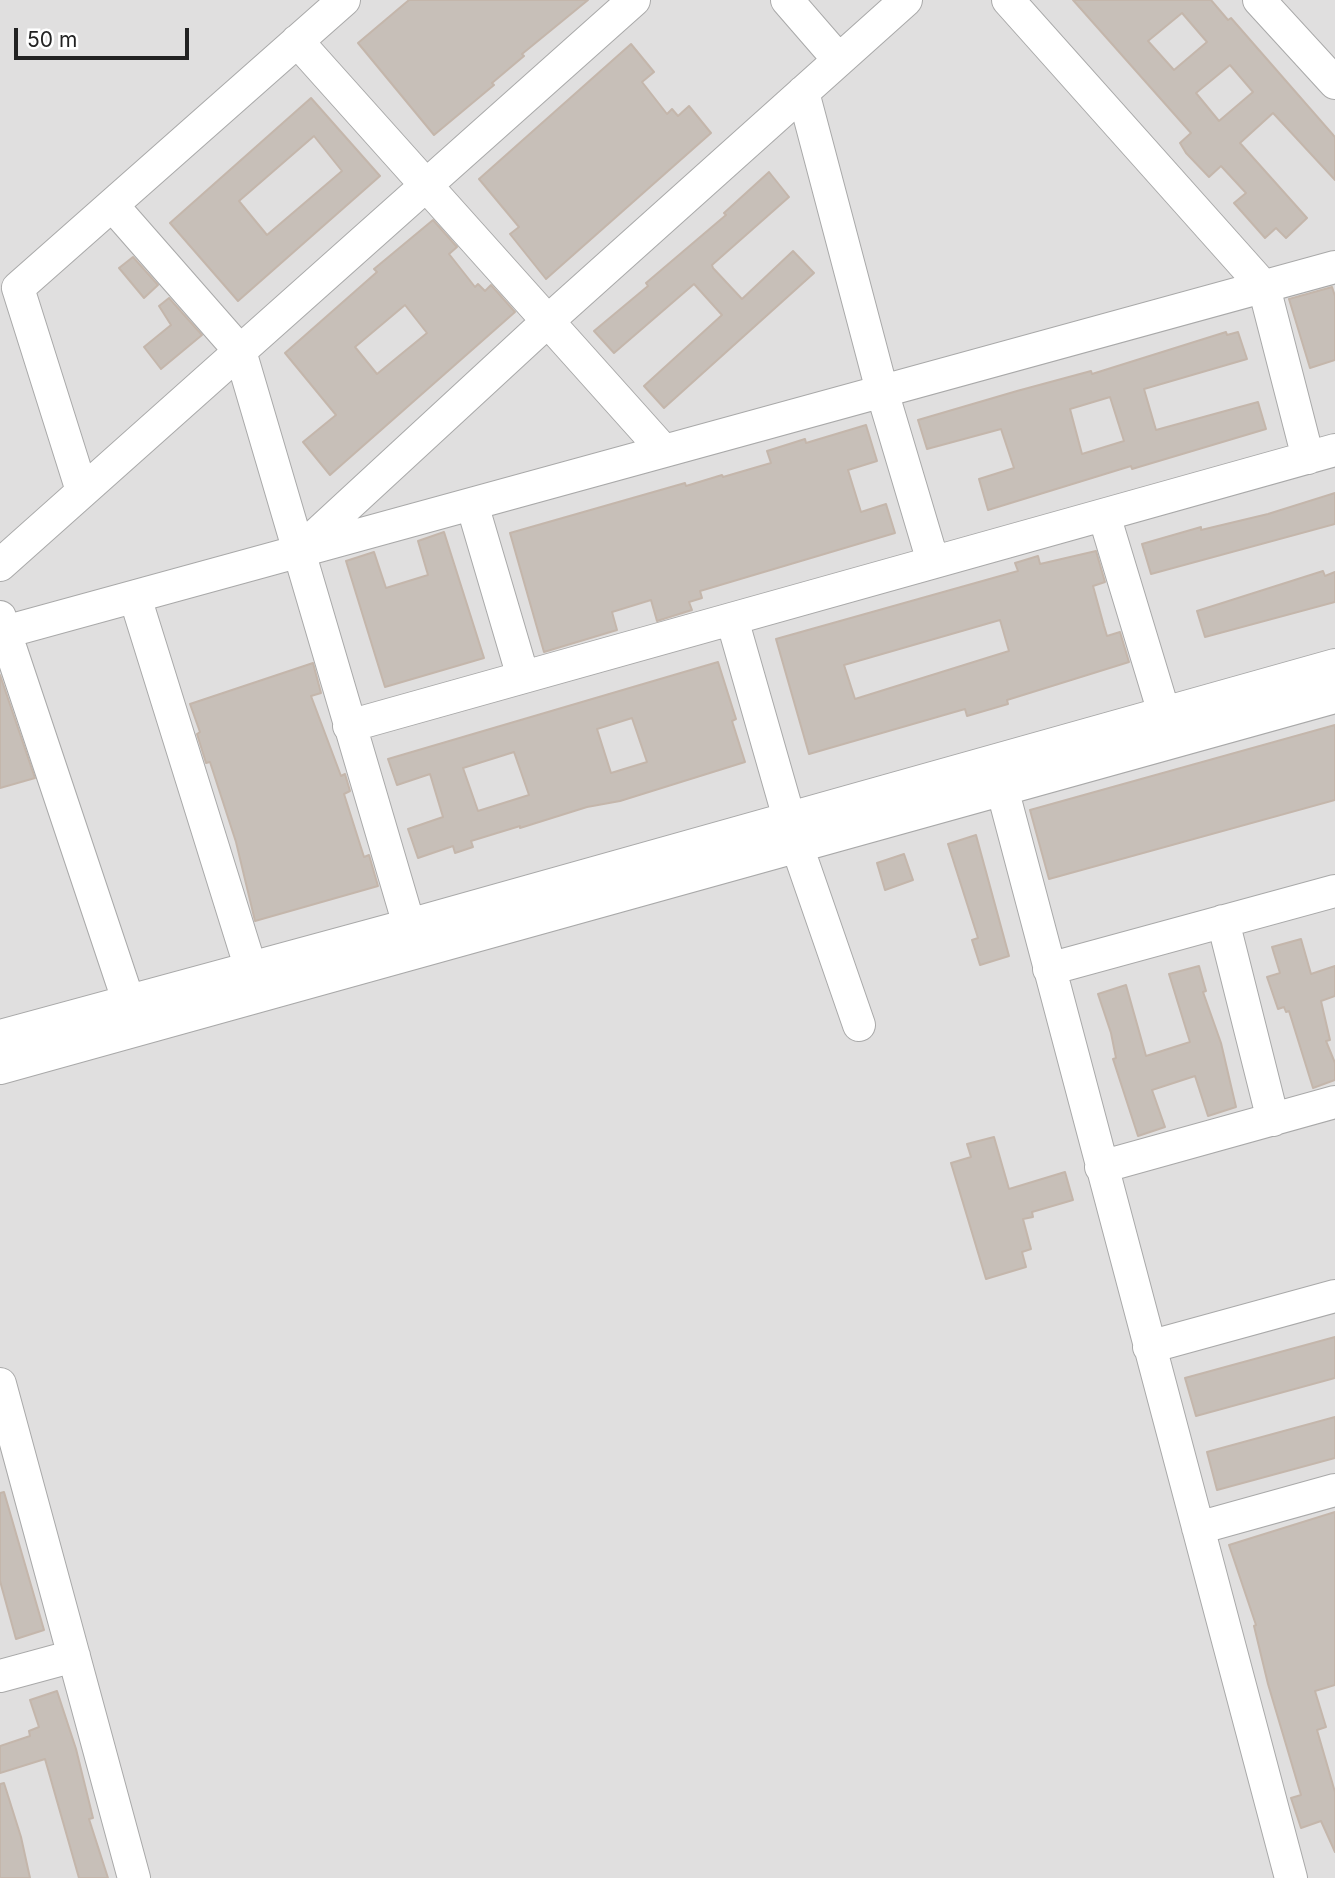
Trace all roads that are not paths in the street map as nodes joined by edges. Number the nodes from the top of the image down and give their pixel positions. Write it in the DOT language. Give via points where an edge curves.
graph roads {
  1 [pos="344,0"];
  2 [pos="634,0"];
  3 [pos="787,0"];
  4 [pos="906,0"];
  5 [pos="1008,0"];
  6 [pos="1259,0"];
  7 [pos="297,41"];
  8 [pos="839,60"];
  9 [pos="1335,83"];
  10 [pos="803,92"];
  11 [pos="427,185"];
  12 [pos="112,205"];
  13 [pos="1335,267"];
  14 [pos="1264,287"];
  15 [pos="549,320"];
  16 [pos="240,351"];
  17 [pos="882,391"];
  18 [pos="664,452"];
  19 [pos="1321,454"];
  20 [pos="82,491"];
  21 [pos="472,504"];
  22 [pos="1104,515"];
  23 [pos="298,552"];
  24 [pos="933,562"];
  25 [pos="0,565"];
  26 [pos="135,597"];
  27 [pos="732,619"];
  28 [pos="2,625"];
  29 [pos="1335,666"];
  30 [pos="523,677"];
  31 [pos="1335,697"];
  32 [pos="1164,713"];
  33 [pos="349,726"];
  34 [pos="1002,788"];
  35 [pos="789,817"];
  36 [pos="797,846"];
  37 [pos="1335,891"];
  38 [pos="1223,921"];
  39 [pos="409,925"];
  40 [pos="250,966"];
  41 [pos="1049,969"];
  42 [pos="128,1000"];
  43 [pos="859,1025"];
  44 [pos="0,1035"];
  45 [pos="0,1068"];
  46 [pos="1335,1102"];
  47 [pos="1273,1120"];
  48 [pos="1101,1167"];
  49 [pos="1335,1296"];
  50 [pos="1149,1347"];
  51 [pos="0,1384"];
  52 [pos="1335,1490"];
  53 [pos="1198,1528"];
  54 [pos="74,1656"];
  55 [pos="0,1676"];
  56 [pos="134,1878"];
  57 [pos="1291,1878"];
  1 -- 7 [label="street"];
  2 -- 11 [label="street"];
  3 -- 8 [label="street"];
  4 -- 8 [label="street"];
  5 -- 14 [label="street"];
  6 -- 9 [label="street"];
  7 -- 11 [label="street"];
  7 -- 12 [label="street"];
  8 -- 10 [label="street"];
  10 -- 15 [label="street"];
  10 -- 17 [label="street"];
  11 -- 15 [label="street"];
  11 -- 16 [label="street"];
  12 -- 16 [label="street"];
  12 -- 20 [label="street" via="18,288"];
  13 -- 14 [label="street"];
  14 -- 17 [label="street"];
  14 -- 19 [label="street"];
  15 -- 18 [label="street"];
  15 -- 23 [label="street"];
  16 -- 20 [label="street"];
  16 -- 23 [label="street"];
  17 -- 18 [label="street"];
  17 -- 24 [label="street"];
  18 -- 21 [label="street"];
  19 -- 22 [label="street"];
  20 -- 25 [label="street"];
  21 -- 23 [label="street"];
  21 -- 30 [label="street"];
  22 -- 24 [label="street"];
  22 -- 32 [label="street"];
  23 -- 26 [label="street"];
  23 -- 33 [label="street"];
  24 -- 27 [label="street"];
  26 -- 28 [label="street"];
  26 -- 40 [label="street"];
  27 -- 30 [label="street"];
  27 -- 35 [label="street"];
  28 -- 42 [label="street"];
  29 -- 32 [label="street"];
  30 -- 33 [label="street"];
  31 -- 34 [label="street"];
  32 -- 35 [label="street"];
  33 -- 39 [label="street"];
  34 -- 36 [label="street"];
  34 -- 41 [label="street"];
  35 -- 36 [label="street"];
  35 -- 39 [label="street"];
  36 -- 43 [label="street"];
  36 -- 45 [label="street"];
  37 -- 38 [label="street"];
  38 -- 41 [label="street"];
  38 -- 47 [label="street"];
  39 -- 40 [label="street"];
  40 -- 42 [label="street"];
  41 -- 48 [label="street"];
  42 -- 44 [label="street"];
  46 -- 47 [label="street"];
  47 -- 48 [label="street"];
  48 -- 50 [label="street"];
  49 -- 50 [label="street"];
  50 -- 53 [label="street"];
  51 -- 54 [label="street"];
  52 -- 53 [label="street"];
  53 -- 57 [label="street"];
  54 -- 55 [label="street"];
  54 -- 56 [label="street"];
}
